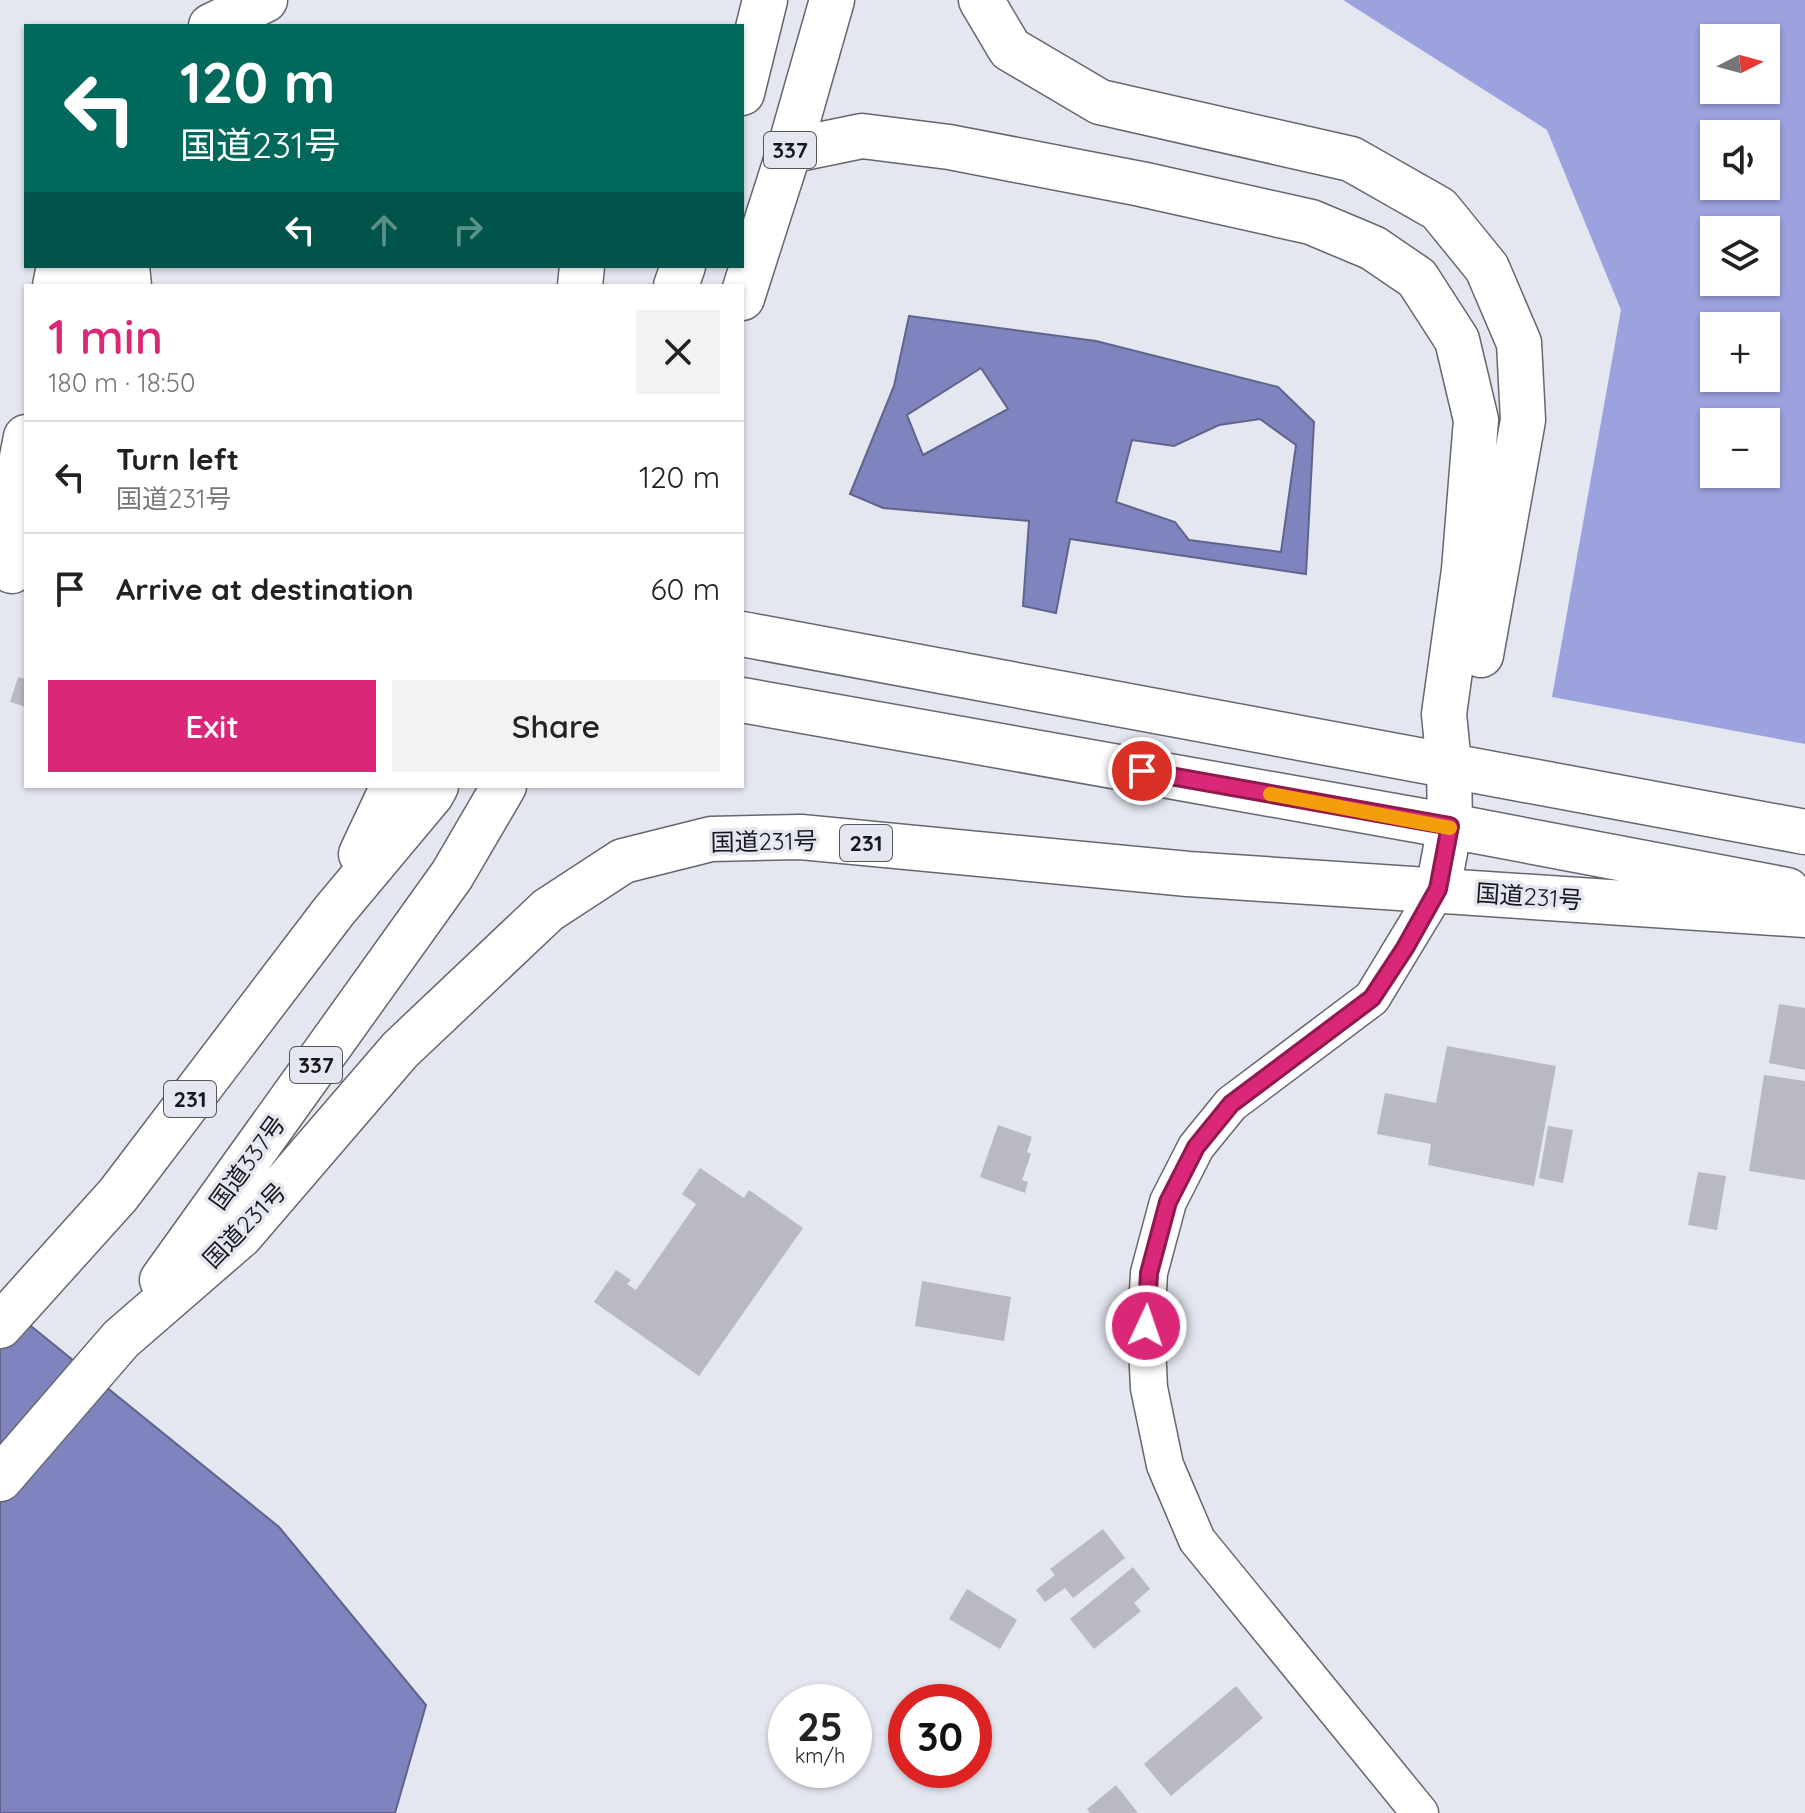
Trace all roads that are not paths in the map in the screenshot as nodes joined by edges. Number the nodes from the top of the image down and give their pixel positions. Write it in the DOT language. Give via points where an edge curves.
graph roads {
  1 [pos="265,0"];
  2 [pos="765,0"];
  3 [pos="832,0"];
  4 [pos="981,0"];
  5 [pos="215,24"];
  6 [pos="744,85"];
  7 [pos="789,151"];
  8 [pos="744,292"];
  9 [pos="24,459"];
  10 [pos="20,504"];
  11 [pos="21,563"];
  12 [pos="744,634"];
  13 [pos="744,700"];
  14 [pos="1449,765"];
  15 [pos="392,788"];
  16 [pos="435,788"];
  17 [pos="503,788"];
  18 [pos="1450,826"];
  19 [pos="1805,832"];
  20 [pos="1438,889"];
  21 [pos="1805,894"];
  22 [pos="334,911"];
  23 [pos="1805,915"];
  24 [pos="0,1326"];
  25 [pos="117,1344"];
  26 [pos="0,1479"];
  27 [pos="1420,1813"];
  1 -- 5 [label="highway"];
  2 -- 6 [label="highway"];
  3 -- 7 [label="highway, 337"];
  4 -- 14 [label="highway" via="1010,49 1100,102 1351,159 1439,209 1487,268 1519,343 1523,420 1471,713"];
  7 -- 8 [label="highway, 337"];
  7 -- 14 [label="highway" via="862,136 1141,184 1311,222 1373,248 1417,278 1457,340 1476,420 1464,570 1444,714"];
  9 -- 10 [label="highway"];
  10 -- 11 [label="highway"];
  12 -- 14 [label="highway"];
  13 -- 18 [label="highway, 国道231号"];
  14 -- 18 [label="highway"];
  14 -- 19 [label="highway"];
  15 -- 22 [label="highway, 231"];
  16 -- 22 [label="highway"];
  17 -- 25 [label="highway, 国道337号 / 337" via="452,875"];
  18 -- 20 [label="highway"];
  18 -- 21 [label="highway, 国道231号"];
  20 -- 23 [label="highway, 国道231号 / 231"];
  20 -- 25 [label="highway, 国道231号 / 231" via="1188,874 801,837 711,839 623,861 548,910 400,1050 241,1235"];
  20 -- 27 [label="street" via="1372,998 1231,1104 1196,1147 1168,1202 1149,1273 1146,1326 1149,1388 1165,1465 1197,1540"];
  22 -- 24 [label="highway, 231" via="118,1195"];
  25 -- 26 [label="highway, 231"];
}
